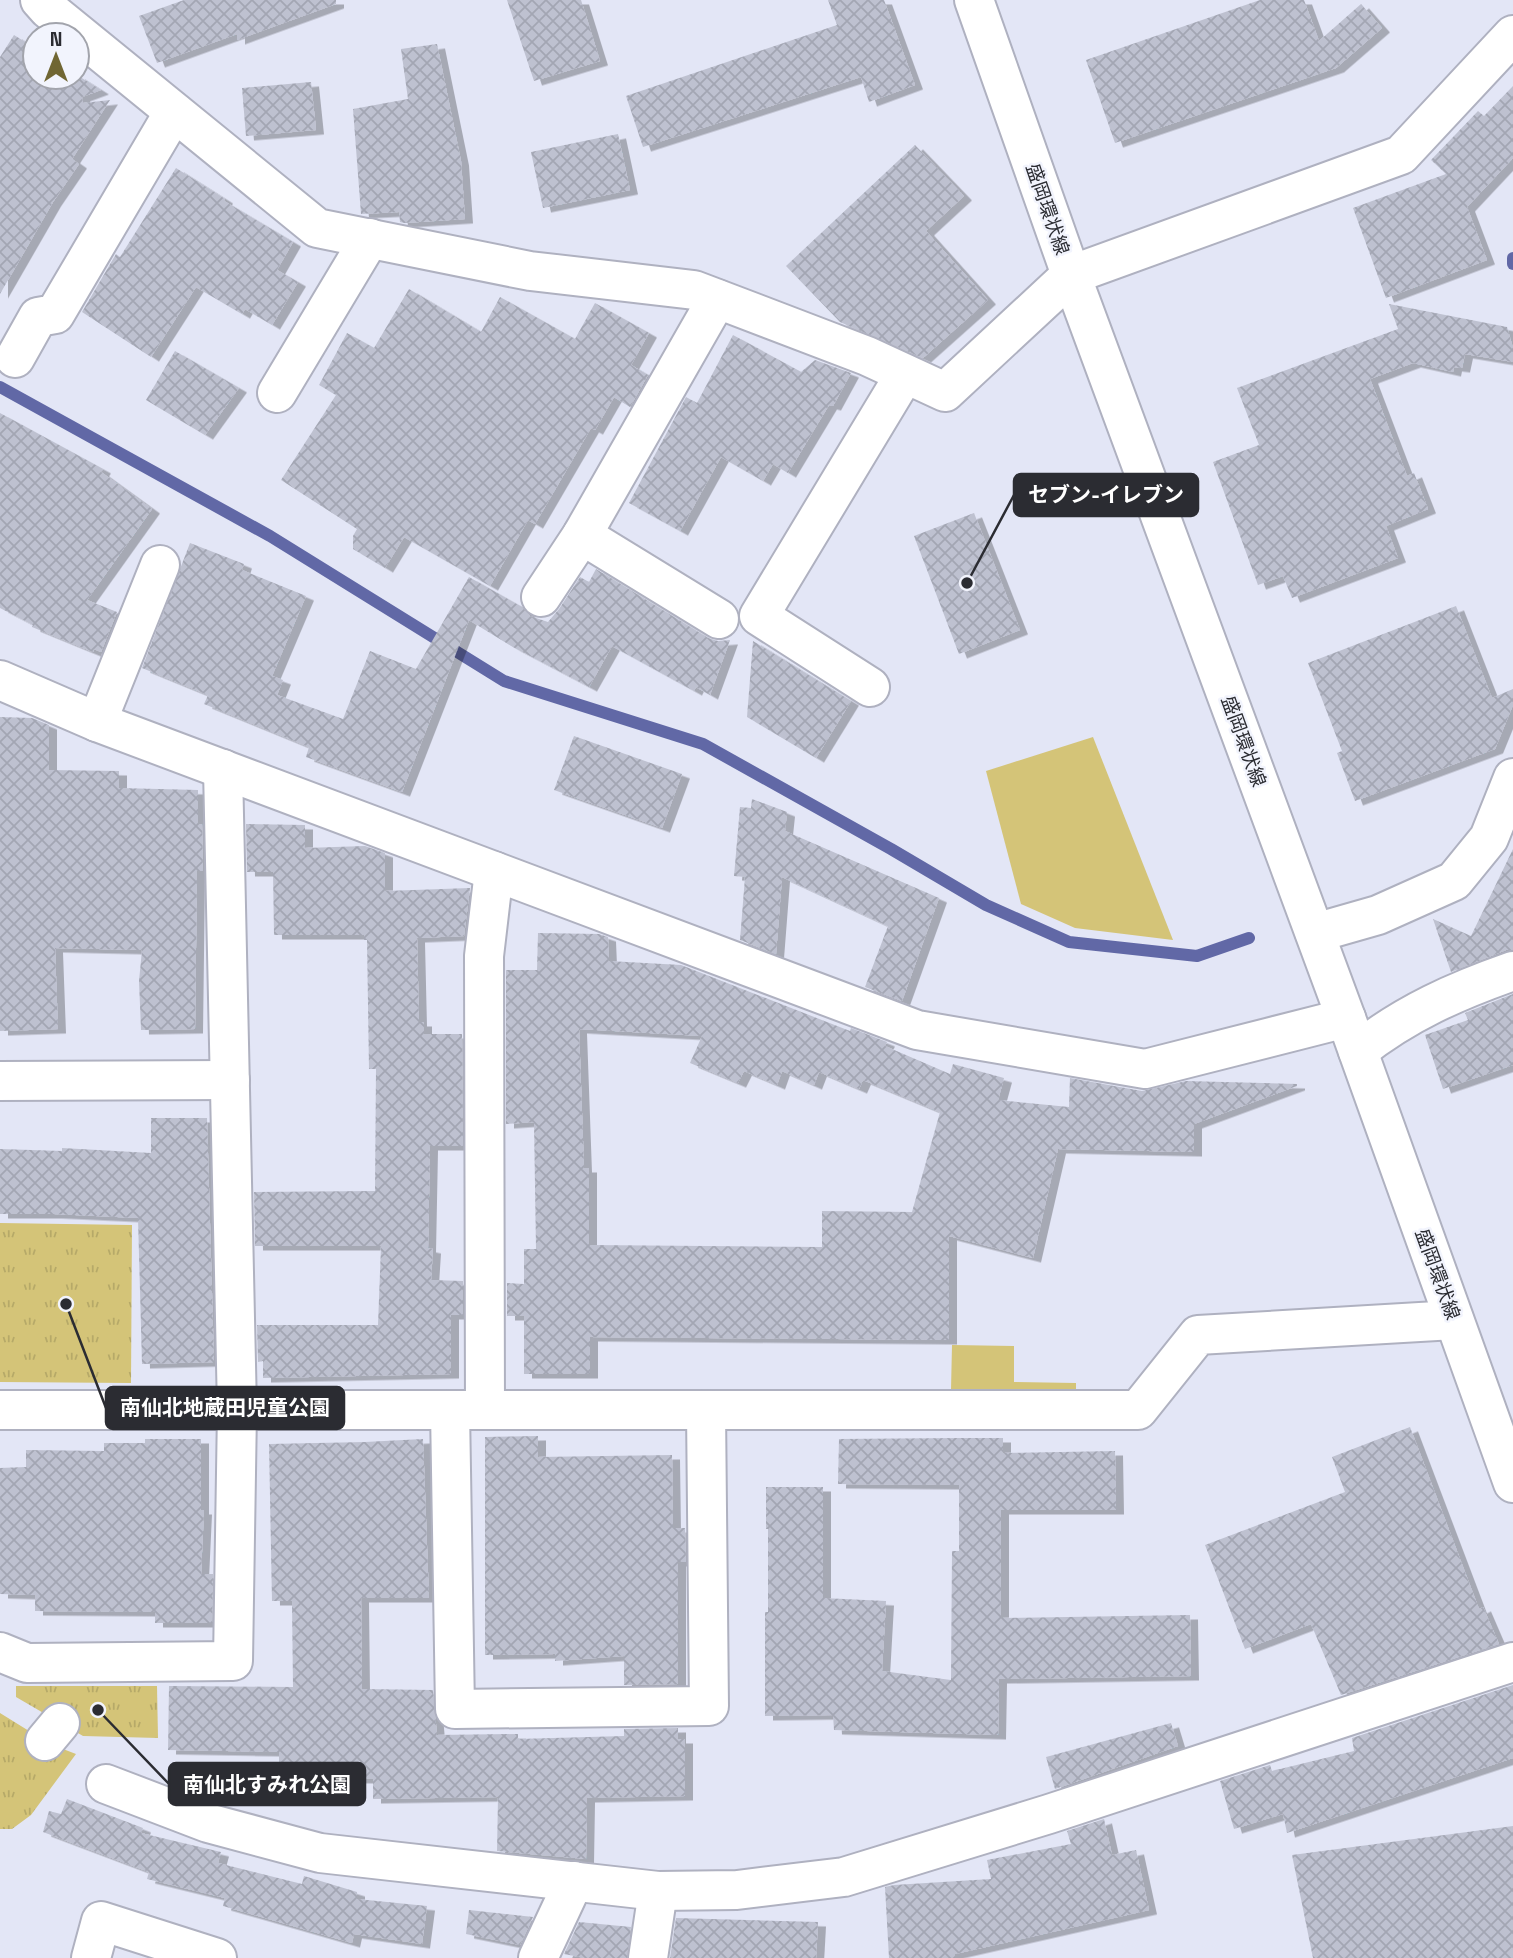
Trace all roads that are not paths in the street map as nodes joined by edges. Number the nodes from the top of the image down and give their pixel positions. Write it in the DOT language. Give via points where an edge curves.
graph roads {
  1 [pos="40,0"];
  2 [pos="974,0"];
  3 [pos="1513,35"];
  4 [pos="174,112"];
  5 [pos="370,238"];
  6 [pos="1071,275"];
  7 [pos="717,299"];
  8 [pos="15,358"];
  9 [pos="905,374"];
  10 [pos="277,393"];
  11 [pos="582,535"];
  12 [pos="160,565"];
  13 [pos="541,597"];
  14 [pos="719,619"];
  15 [pos="0,680"];
  16 [pos="870,687"];
  17 [pos="97,722"];
  18 [pos="223,769"];
  19 [pos="1513,778"];
  20 [pos="494,870"];
  21 [pos="1315,933"];
  22 [pos="1513,971"];
  23 [pos="1352,1035"];
  24 [pos="230,1080"];
  25 [pos="0,1081"];
  26 [pos="1454,1320"];
  27 [pos="0,1410"];
  28 [pos="237,1410"];
  29 [pos="468,1410"];
  30 [pos="706,1410"];
  31 [pos="1513,1483"];
  32 [pos="0,1652"];
  33 [pos="1513,1662"];
  34 [pos="106,1784"];
  35 [pos="574,1881"];
  36 [pos="659,1891"];
  37 [pos="91,1958"];
  38 [pos="217,1958"];
  39 [pos="538,1958"];
  40 [pos="648,1958"];
  1 -- 4 [label="street"];
  2 -- 6 [label="street, 盛岡環状線"];
  3 -- 6 [label="street" via="1402,155"];
  4 -- 5 [label="street" via="317,228"];
  4 -- 8 [label="street" via="55,314 38,317"];
  5 -- 7 [label="street" via="530,271 694,290"];
  5 -- 10 [label="street"];
  6 -- 9 [label="street" via="945,392"];
  6 -- 21 [label="street, 盛岡環状線"];
  7 -- 9 [label="street"];
  7 -- 11 [label="street"];
  9 -- 16 [label="street" via="759,616"];
  11 -- 13 [label="street"];
  11 -- 14 [label="street"];
  12 -- 17 [label="street"];
  15 -- 17 [label="street"];
  17 -- 18 [label="street"];
  18 -- 20 [label="street"];
  18 -- 24 [label="street"];
  19 -- 21 [label="street" via="1489,838 1454,881 1378,915"];
  20 -- 23 [label="street" via="917,1030 1145,1069"];
  20 -- 29 [label="street" via="484,956"];
  21 -- 23 [label="street, 盛岡環状線"];
  22 -- 23 [label="street" via="1459,990 1384,1030"];
  23 -- 26 [label="street, 盛岡環状線"];
  24 -- 25 [label="street"];
  24 -- 28 [label="street"];
  26 -- 30 [label="street" via="1198,1335 1138,1410"];
  26 -- 31 [label="street, 盛岡環状線"];
  27 -- 28 [label="street"];
  28 -- 29 [label="street"];
  28 -- 32 [label="street" via="233,1661 27,1663"];
  29 -- 30 [label="street"];
  29 -- 30 [label="street" via="455,1709 709,1706"];
  33 -- 36 [label="street" via="845,1877 737,1890"];
  34 -- 35 [label="street" via="208,1823 320,1853"];
  35 -- 36 [label="street"];
  35 -- 39 [label="street"];
  36 -- 40 [label="street"];
  37 -- 38 [label="street" via="102,1921"];
}
